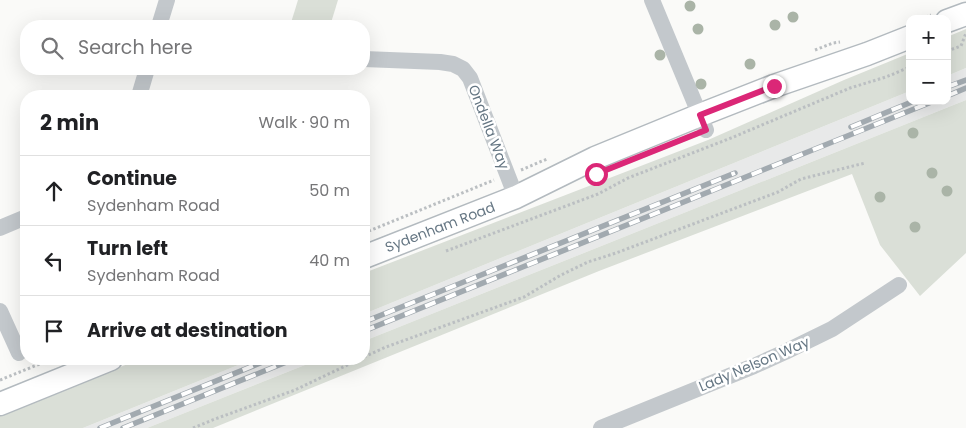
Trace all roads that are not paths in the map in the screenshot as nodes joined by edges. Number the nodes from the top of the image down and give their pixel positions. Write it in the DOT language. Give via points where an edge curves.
graph roads {
  1 [pos="167,0"];
  2 [pos="652,0"];
  3 [pos="966,14"];
  4 [pos="161,20"];
  5 [pos="951,20"];
  6 [pos="906,38"];
  7 [pos="370,59"];
  8 [pos="145,75"];
  9 [pos="141,90"];
  10 [pos="703,122"];
  11 [pos="516,197"];
  12 [pos="20,220"];
  13 [pos="0,228"];
  14 [pos="370,255"];
  15 [pos="899,285"];
  16 [pos="0,311"];
  17 [pos="10,345"];
  18 [pos="96,365"];
  19 [pos="0,404"];
  20 [pos="601,428"];
  1 -- 4 [label="street"];
  2 -- 10 [label="street"];
  3 -- 5 [label="street"];
  6 -- 10 [label="street, Sydenham Road" via="771,103"];
  7 -- 11 [label="street, Ondella Way" via="440,62 463,69 470,78"];
  8 -- 9 [label="street"];
  10 -- 11 [label="street, Sydenham Road" via="596,174"];
  11 -- 14 [label="street, Sydenham Road"];
  12 -- 13 [label="street"];
  15 -- 20 [label="street, Lady Nelson Way" via="832,329 794,348"];
  16 -- 17 [label="street"];
  18 -- 19 [label="street"];
}
